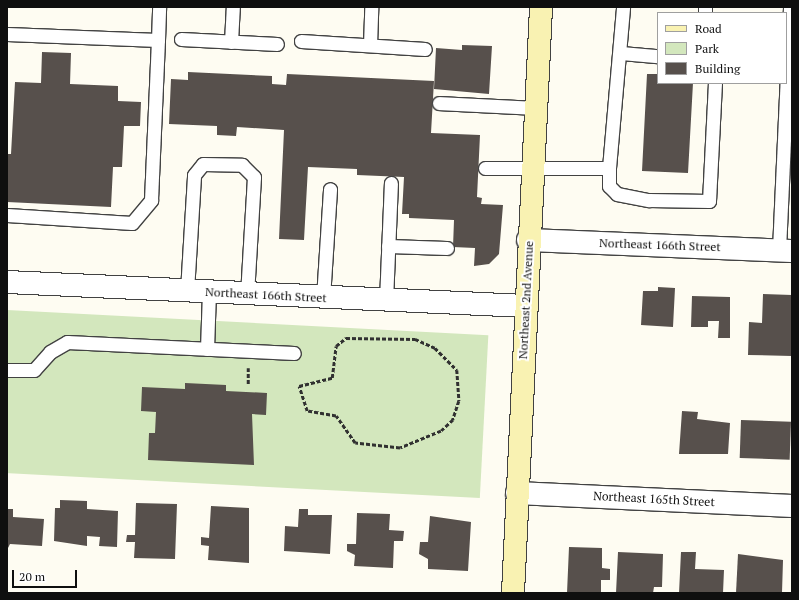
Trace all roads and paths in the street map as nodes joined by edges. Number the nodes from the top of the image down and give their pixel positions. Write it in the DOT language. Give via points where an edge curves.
graph roads {
  1 [pos="159,7"];
  2 [pos="233,7"];
  3 [pos="371,7"];
  4 [pos="541,7"];
  5 [pos="623,7"];
  6 [pos="790,7"];
  7 [pos="7,34"];
  8 [pos="181,39"];
  9 [pos="158,40"];
  10 [pos="301,41"];
  11 [pos="231,42"];
  12 [pos="278,44"];
  13 [pos="370,45"];
  14 [pos="425,49"];
  15 [pos="621,53"];
  16 [pos="657,56"];
  17 [pos="715,84"];
  18 [pos="439,103"];
  19 [pos="535,108"];
  20 [pos="485,168"];
  21 [pos="609,168"];
  22 [pos="532,170"];
  23 [pos="391,183"];
  24 [pos="330,189"];
  25 [pos="7,215"];
  26 [pos="528,240"];
  27 [pos="388,246"];
  28 [pos="447,248"];
  29 [pos="785,250"];
  30 [pos="7,282"];
  31 [pos="198,292"];
  32 [pos="247,294"];
  33 [pos="323,298"];
  34 [pos="386,301"];
  35 [pos="525,306"];
  36 [pos="207,349"];
  37 [pos="294,353"];
  38 [pos="7,370"];
  39 [pos="299,386"];
  40 [pos="517,493"];
  41 [pos="792,506"];
  42 [pos="513,593"];
  1 -- 9 [label="lane"];
  2 -- 11 [label="lane"];
  3 -- 13 [label="lane"];
  4 -- 19 [label="street, Northeast 2nd Avenue"];
  5 -- 15 [label="lane"];
  6 -- 29 [label="lane"];
  7 -- 9 [label="lane"];
  8 -- 11 [label="lane"];
  9 -- 25 [label="lane" via="151,200 142,212 132,223"];
  10 -- 13 [label="lane"];
  11 -- 12 [label="lane"];
  13 -- 14 [label="lane"];
  15 -- 16 [label="lane"];
  15 -- 21 [label="lane"];
  17 -- 21 [label="lane" via="709,201 649,200 617,194 609,186"];
  18 -- 19 [label="lane"];
  19 -- 22 [label="street, Northeast 2nd Avenue"];
  20 -- 22 [label="lane"];
  21 -- 22 [label="lane"];
  22 -- 26 [label="street, Northeast 2nd Avenue"];
  23 -- 27 [label="lane"];
  24 -- 33 [label="lane"];
  26 -- 29 [label="street, Northeast 166th Street"];
  26 -- 35 [label="street, Northeast 2nd Avenue"];
  27 -- 28 [label="lane"];
  27 -- 34 [label="lane"];
  30 -- 31 [label="street, Northeast 166th Street"];
  31 -- 32 [label="street, Northeast 166th Street"];
  31 -- 32 [label="lane" via="194,176 204,164 242,165 254,177"];
  31 -- 36 [label="lane"];
  32 -- 33 [label="street, Northeast 166th Street"];
  33 -- 34 [label="street, Northeast 166th Street"];
  34 -- 35 [label="street, Northeast 166th Street"];
  35 -- 40 [label="street, Northeast 2nd Avenue"];
  36 -- 37 [label="lane"];
  36 -- 38 [label="lane" via="67,342 50,352 34,370"];
  39 -- 39 [label="path" via="332,378 336,346 346,338 415,339 435,348 457,370 459,401 453,420 441,431 400,448 355,443 336,416 307,410"];
  40 -- 41 [label="street, Northeast 165th Street"];
  40 -- 42 [label="street, Northeast 2nd Avenue"];
}
